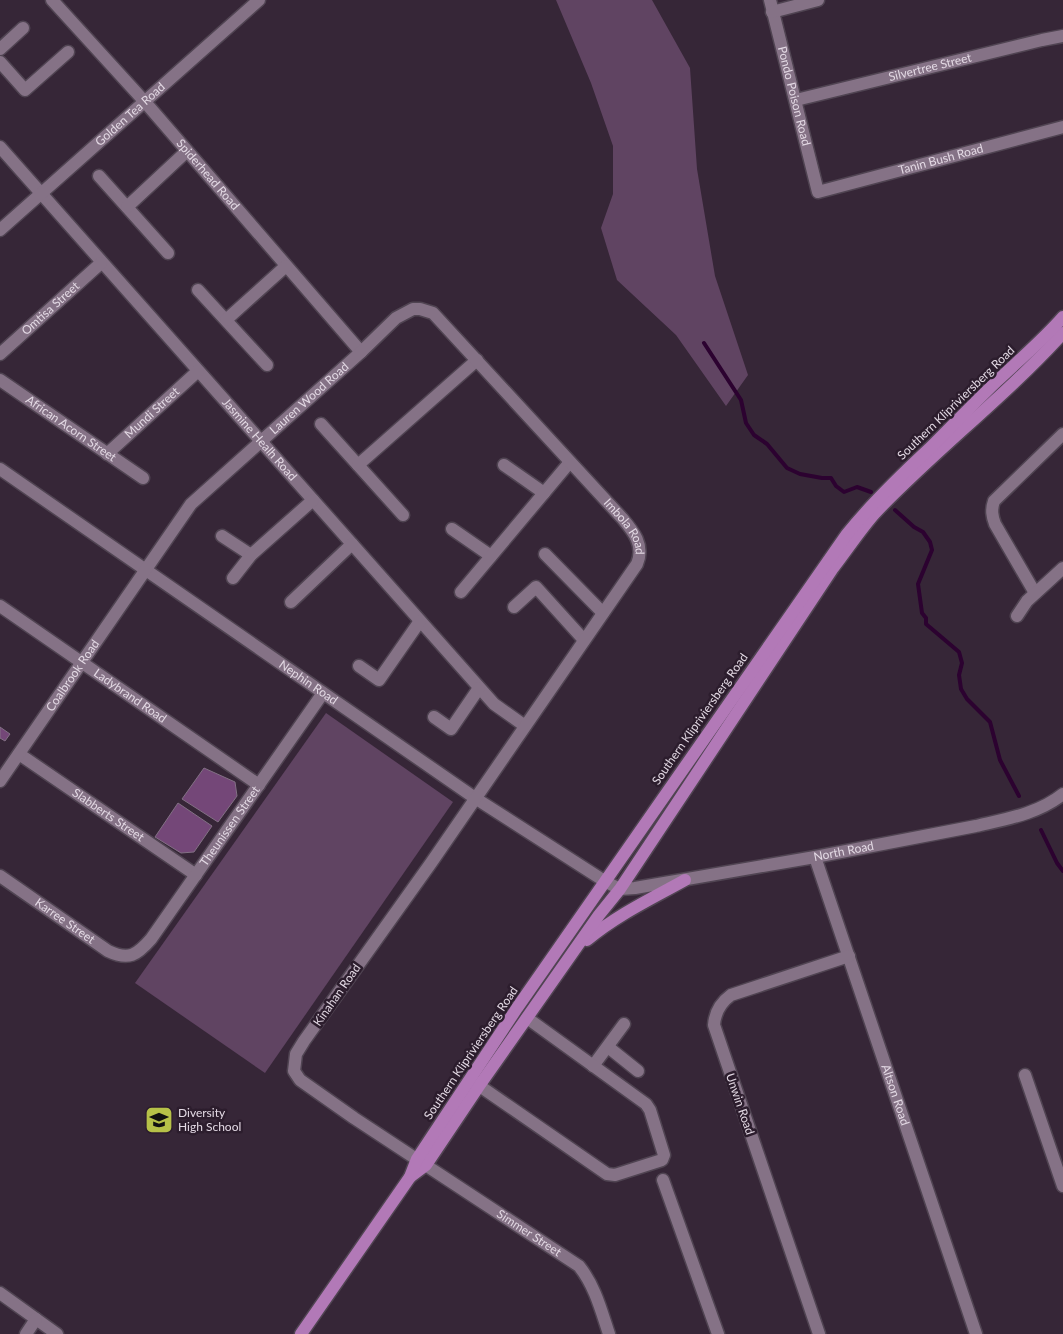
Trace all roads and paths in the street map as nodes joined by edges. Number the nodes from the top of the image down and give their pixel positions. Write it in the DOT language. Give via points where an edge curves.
graph roads {
  1 [pos="52,0"];
  2 [pos="259,0"];
  3 [pos="818,0"];
  4 [pos="771,6"];
  5 [pos="23,28"];
  6 [pos="1063,36"];
  7 [pos="0,49"];
  8 [pos="68,52"];
  9 [pos="0,62"];
  10 [pos="796,100"];
  11 [pos="145,102"];
  12 [pos="1063,126"];
  13 [pos="0,147"];
  14 [pos="187,151"];
  15 [pos="99,176"];
  16 [pos="818,192"];
  17 [pos="42,194"];
  18 [pos="127,207"];
  19 [pos="0,230"];
  20 [pos="168,253"];
  21 [pos="101,263"];
  22 [pos="286,266"];
  23 [pos="198,290"];
  24 [pos="1063,317"];
  25 [pos="396,318"];
  26 [pos="226,320"];
  27 [pos="1063,333"];
  28 [pos="361,352"];
  29 [pos="0,354"];
  30 [pos="477,360"];
  31 [pos="267,364"];
  32 [pos="198,371"];
  33 [pos="0,380"];
  34 [pos="321,424"];
  35 [pos="1063,434"];
  36 [pos="262,442"];
  37 [pos="107,454"];
  38 [pos="570,462"];
  39 [pos="358,465"];
  40 [pos="504,465"];
  41 [pos="0,470"];
  42 [pos="143,478"];
  43 [pos="544,493"];
  44 [pos="313,500"];
  45 [pos="403,515"];
  46 [pos="452,529"];
  47 [pos="222,536"];
  48 [pos="352,544"];
  49 [pos="545,554"];
  50 [pos="251,555"];
  51 [pos="491,556"];
  52 [pos="1063,568"];
  53 [pos="145,570"];
  54 [pos="233,578"];
  55 [pos="461,592"];
  56 [pos="1035,593"];
  57 [pos="291,602"];
  58 [pos="0,606"];
  59 [pos="514,607"];
  60 [pos="603,613"];
  61 [pos="1017,616"];
  62 [pos="420,621"];
  63 [pos="584,640"];
  64 [pos="81,662"];
  65 [pos="359,666"];
  66 [pos="479,688"];
  67 [pos="323,693"];
  68 [pos="434,717"];
  69 [pos="715,722"];
  70 [pos="525,726"];
  71 [pos="726,731"];
  72 [pos="19,754"];
  73 [pos="0,781"];
  74 [pos="259,785"];
  75 [pos="1063,794"];
  76 [pos="475,798"];
  77 [pos="815,857"];
  78 [pos="196,875"];
  79 [pos="0,876"];
  80 [pos="685,880"];
  81 [pos="606,882"];
  82 [pos="620,889"];
  83 [pos="572,955"];
  84 [pos="133,956"];
  85 [pos="849,956"];
  86 [pos="527,1018"];
  87 [pos="624,1024"];
  88 [pos="608,1047"];
  89 [pos="593,1066"];
  90 [pos="638,1071"];
  91 [pos="1025,1075"];
  92 [pos="475,1083"];
  93 [pos="422,1162"];
  94 [pos="663,1180"];
  95 [pos="1063,1186"];
  96 [pos="0,1293"];
  97 [pos="36,1319"];
  98 [pos="26,1334"];
  99 [pos="57,1334"];
  100 [pos="301,1334"];
  101 [pos="609,1334"];
  102 [pos="718,1334"];
  103 [pos="819,1334"];
  104 [pos="976,1334"];
  1 -- 11 [label="street, Spiderhead Road"];
  2 -- 11 [label="street, Golden Tea Road"];
  3 -- 4 [label="street"];
  4 -- 10 [label="street, Pondo Poison Road"];
  5 -- 7 [label="street"];
  6 -- 10 [label="street, Silvertree Street"];
  8 -- 9 [label="street" via="25,90"];
  10 -- 16 [label="street, Pondo Poison Road"];
  11 -- 14 [label="street, Spiderhead Road"];
  11 -- 17 [label="street, Golden Tea Road"];
  12 -- 16 [label="street, Tanin Bush Road"];
  13 -- 17 [label="street, Jasmine Healh Road"];
  14 -- 18 [label="street"];
  14 -- 22 [label="street, Spiderhead Road"];
  15 -- 18 [label="street"];
  17 -- 19 [label="street, Golden Tea Road"];
  17 -- 21 [label="street, Jasmine Healh Road"];
  18 -- 20 [label="street"];
  21 -- 29 [label="street, Omtisa Street"];
  21 -- 32 [label="street, Jasmine Healh Road"];
  22 -- 26 [label="street"];
  22 -- 28 [label="street, Spiderhead Road"];
  23 -- 26 [label="street"];
  24 -- 69 [label="main road, Southern Klipriviersberg Road" via="870,506"];
  25 -- 28 [label="street, Lauren Wood Road"];
  25 -- 30 [label="street, Imbola Road" via="420,308 432,313"];
  26 -- 31 [label="street"];
  27 -- 71 [label="main road, Southern Klipriviersberg Road" via="861,530"];
  28 -- 36 [label="street, Lauren Wood Road"];
  30 -- 38 [label="street, Imbola Road"];
  30 -- 39 [label="street"];
  32 -- 36 [label="street, Jasmine Healh Road"];
  32 -- 37 [label="street, Mundi Street"];
  33 -- 37 [label="street, African Acorn Street"];
  34 -- 39 [label="street"];
  35 -- 56 [label="street" via="992,505 995,524"];
  36 -- 44 [label="street, Jasmine Healh Road"];
  36 -- 53 [label="street, Lauren Wood Road" via="191,504"];
  37 -- 42 [label="street, African Acorn Street"];
  38 -- 43 [label="street"];
  38 -- 60 [label="street, Imbola Road" via="636,534 640,548 637,564"];
  39 -- 45 [label="street"];
  40 -- 43 [label="street"];
  41 -- 53 [label="street, Nephin Road"];
  43 -- 51 [label="street"];
  44 -- 48 [label="street, Jasmine Healh Road"];
  44 -- 50 [label="street"];
  46 -- 51 [label="street"];
  47 -- 50 [label="street"];
  48 -- 57 [label="street"];
  48 -- 62 [label="street, Jasmine Healh Road"];
  49 -- 60 [label="street"];
  50 -- 54 [label="street"];
  51 -- 55 [label="street"];
  52 -- 56 [label="street"];
  53 -- 64 [label="street, Coalbrook Road"];
  53 -- 67 [label="street, Nephin Road"];
  56 -- 61 [label="street"];
  58 -- 64 [label="street, Ladybrand Road"];
  59 -- 63 [label="street" via="536,587"];
  60 -- 63 [label="street, Imbola Road"];
  62 -- 65 [label="street" via="380,680"];
  62 -- 66 [label="street, Jasmine Healh Road"];
  63 -- 70 [label="street, Imbola Road"];
  64 -- 72 [label="street, Coalbrook Road"];
  64 -- 74 [label="street, Ladybrand Road"];
  66 -- 68 [label="street" via="451,729"];
  66 -- 70 [label="street, Jasmine Healh Road" via="494,704"];
  67 -- 74 [label="street, Theunissen Street"];
  67 -- 76 [label="street, Nephin Road"];
  69 -- 71 [label="main road"];
  69 -- 81 [label="main road, Southern Klipriviersberg Road"];
  70 -- 76 [label="street, Imbola Road"];
  71 -- 82 [label="main road, Southern Klipriviersberg Road"];
  72 -- 73 [label="street, Coalbrook Road"];
  72 -- 78 [label="street, Slabberts Street"];
  74 -- 78 [label="street, Theunissen Street"];
  75 -- 77 [label="street, North Road" via="1046,806 1017,817"];
  76 -- 81 [label="street, Nephin Road"];
  76 -- 93 [label="street, Kinahan Road" via="294,1059 294,1071 300,1080"];
  77 -- 80 [label="street, North Road"];
  77 -- 85 [label="street, Altson Road"];
  78 -- 84 [label="street, Theunissen Street" via="151,939"];
  79 -- 84 [label="street, Karree Street" via="108,951 120,956"];
  80 -- 82 [label="street, North Road"];
  80 -- 83 [label="main road" via="613,920"];
  81 -- 82 [label="street, Nephin Road"];
  81 -- 92 [label="main road, Southern Klipriviersberg Road" via="517,1008"];
  82 -- 83 [label="main road, Southern Klipriviersberg Road"];
  83 -- 86 [label="main road, Southern Klipriviersberg Road"];
  85 -- 103 [label="street, Unwin Road" via="731,995 718,1008 714,1025"];
  85 -- 104 [label="street, Altson Road"];
  86 -- 89 [label="street"];
  86 -- 92 [label="main road, Southern Klipriviersberg Road"];
  87 -- 88 [label="street"];
  88 -- 89 [label="street"];
  88 -- 90 [label="street"];
  89 -- 92 [label="street" via="646,1104 664,1155 662,1160 615,1175 607,1174"];
  91 -- 95 [label="street"];
  92 -- 93 [label="main road, Southern Klipriviersberg Road"];
  93 -- 100 [label="main road, Southern Klipriviersberg Road"];
  93 -- 101 [label="street, Simmer Street" via="579,1266 595,1293"];
  94 -- 102 [label="street"];
  96 -- 97 [label="street"];
  97 -- 98 [label="street"];
  97 -- 99 [label="street"];
}
